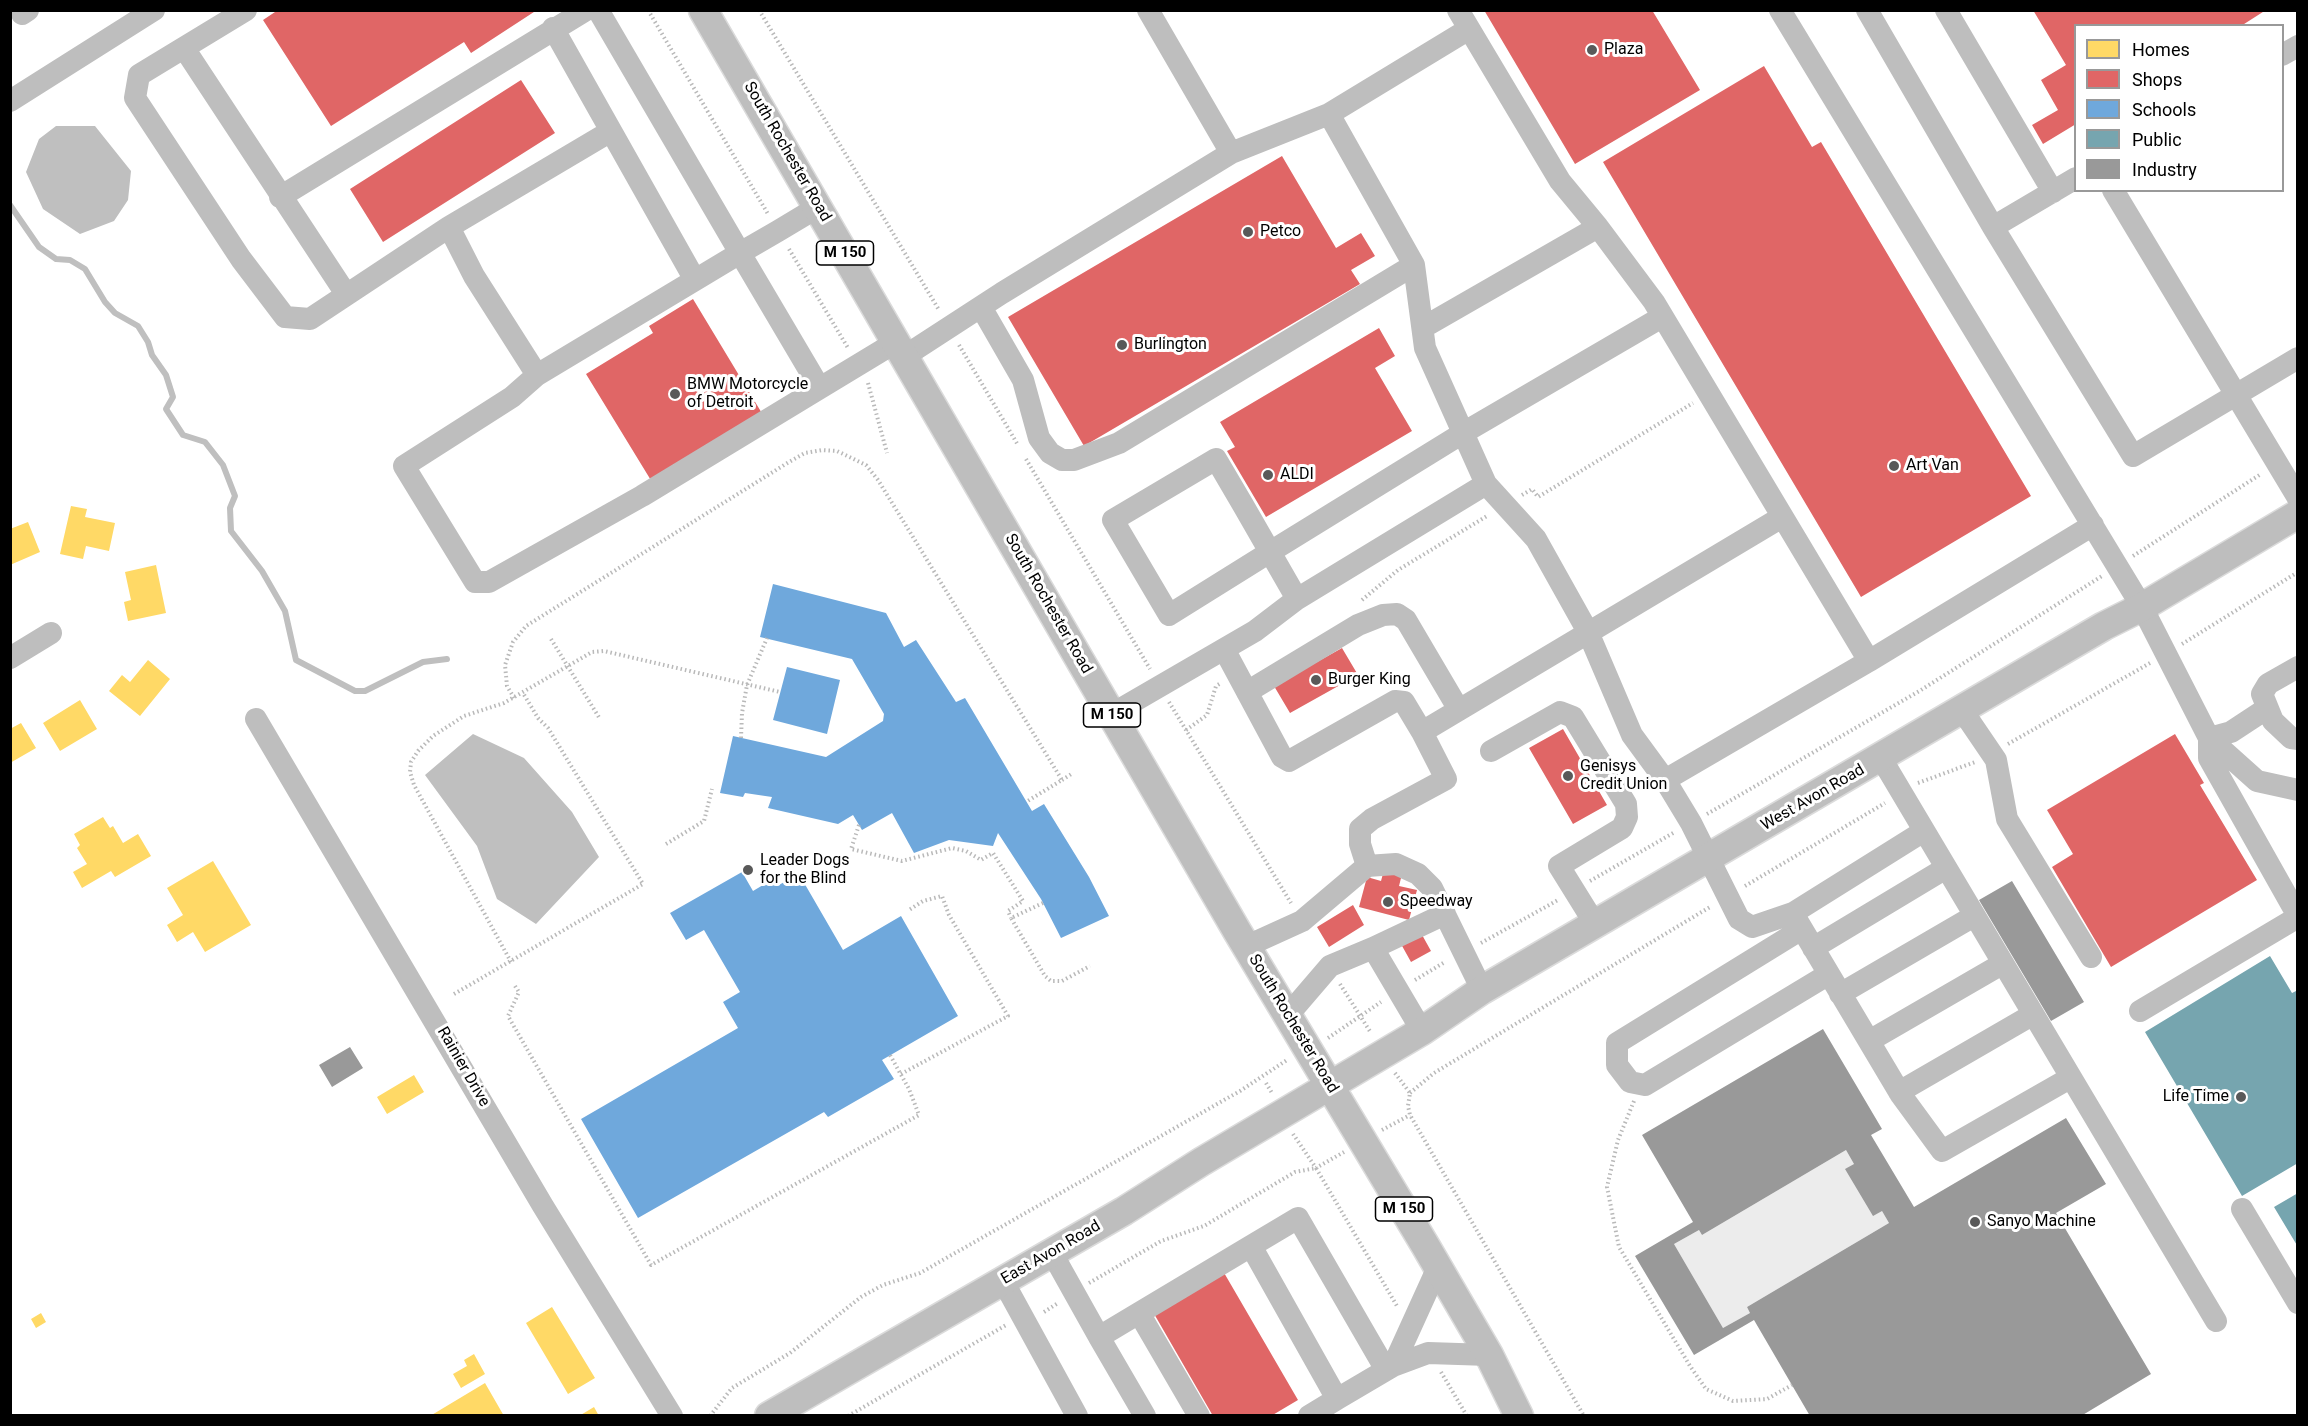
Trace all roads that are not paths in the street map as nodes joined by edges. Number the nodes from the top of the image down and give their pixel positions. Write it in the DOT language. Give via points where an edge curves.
graph roads {
  1 [pos="154,10"];
  2 [pos="246,10"];
  3 [pos="586,10"];
  4 [pos="598,10"];
  5 [pos="704,10"];
  6 [pos="1148,10"];
  7 [pos="1780,10"];
  8 [pos="1867,10"];
  9 [pos="1946,10"];
  10 [pos="1464,20"];
  11 [pos="553,28"];
  12 [pos="2298,46"];
  13 [pos="184,48"];
  14 [pos="2284,54"];
  15 [pos="10,101"];
  16 [pos="1329,114"];
  17 [pos="611,131"];
  18 [pos="1231,153"];
  19 [pos="2074,179"];
  20 [pos="2053,192"];
  21 [pos="2114,192"];
  22 [pos="280,197"];
  23 [pos="818,207"];
  24 [pos="449,227"];
  25 [pos="1598,227"];
  26 [pos="1993,227"];
  27 [pos="740,253"];
  28 [pos="1414,265"];
  29 [pos="695,280"];
  30 [pos="346,294"];
  31 [pos="981,307"];
  32 [pos="1662,317"];
  33 [pos="1424,327"];
  34 [pos="901,349"];
  35 [pos="2298,358"];
  36 [pos="537,375"];
  37 [pos="820,387"];
  38 [pos="2236,395"];
  39 [pos="1463,433"];
  40 [pos="1486,484"];
  41 [pos="2298,498"];
  42 [pos="2298,514"];
  43 [pos="1782,517"];
  44 [pos="2093,525"];
  45 [pos="1270,552"];
  46 [pos="1297,599"];
  47 [pos="2142,606"];
  48 [pos="1588,632"];
  49 [pos="51,633"];
  50 [pos="1224,649"];
  51 [pos="10,658"];
  52 [pos="1869,661"];
  53 [pos="2298,667"];
  54 [pos="1242,683"];
  55 [pos="2266,709"];
  56 [pos="1459,710"];
  57 [pos="1962,710"];
  58 [pos="1112,714"];
  59 [pos="256,718"];
  60 [pos="1422,732"];
  61 [pos="2209,738"];
  62 [pos="2298,739"];
  63 [pos="1491,751"];
  64 [pos="1881,758"];
  65 [pos="1665,780"];
  66 [pos="2298,790"];
  67 [pos="1924,831"];
  68 [pos="1709,858"];
  69 [pos="1367,866"];
  70 [pos="1946,868"];
  71 [pos="1444,914"];
  72 [pos="1974,916"];
  73 [pos="2298,917"];
  74 [pos="1797,921"];
  75 [pos="1595,924"];
  76 [pos="1247,946"];
  77 [pos="1373,948"];
  78 [pos="1814,948"];
  79 [pos="2091,957"];
  80 [pos="2002,964"];
  81 [pos="1829,974"];
  82 [pos="1482,990"];
  83 [pos="1840,994"];
  84 [pos="2140,1011"];
  85 [pos="1288,1015"];
  86 [pos="2032,1015"];
  87 [pos="1422,1031"];
  88 [pos="1869,1041"];
  89 [pos="2070,1078"];
  90 [pos="1330,1085"];
  91 [pos="1899,1092"];
  92 [pos="2242,1209"];
  93 [pos="1251,1246"];
  94 [pos="1052,1253"];
  95 [pos="1438,1267"];
  96 [pos="1003,1281"];
  97 [pos="2298,1303"];
  98 [pos="1139,1313"];
  99 [pos="2216,1321"];
  100 [pos="1099,1337"];
  101 [pos="1489,1355"];
  102 [pos="1389,1368"];
  103 [pos="1336,1399"];
  104 [pos="1514,1414"];
  105 [pos="672,1416"];
  106 [pos="769,1416"];
  107 [pos="1077,1416"];
  108 [pos="1145,1416"];
  109 [pos="1199,1416"];
  110 [pos="1309,1416"];
  1 -- 15 [label="street"];
  2 -- 13 [label="street"];
  3 -- 11 [label="street"];
  4 -- 27 [label="street"];
  5 -- 23 [label="main road, South Rochester Road / M 150"];
  6 -- 18 [label="street"];
  7 -- 44 [label="street"];
  8 -- 26 [label="street"];
  9 -- 20 [label="street"];
  10 -- 16 [label="street"];
  10 -- 25 [label="street" via="1560,181"];
  11 -- 17 [label="street"];
  11 -- 22 [label="street"];
  12 -- 14 [label="street"];
  13 -- 22 [label="street"];
  13 -- 30 [label="street" via="139,75 135,98 241,259 285,317 310,319"];
  16 -- 18 [label="street"];
  16 -- 28 [label="street"];
  17 -- 24 [label="street"];
  17 -- 29 [label="street"];
  18 -- 31 [label="street"];
  19 -- 20 [label="street"];
  20 -- 26 [label="street"];
  21 -- 38 [label="street"];
  22 -- 30 [label="street"];
  23 -- 27 [label="street"];
  23 -- 34 [label="main road, South Rochester Road / M 150"];
  24 -- 30 [label="street"];
  24 -- 36 [label="street" via="474,276"];
  25 -- 32 [label="street"];
  25 -- 33 [label="street"];
  26 -- 38 [label="street" via="2133,456"];
  27 -- 29 [label="street"];
  27 -- 37 [label="street"];
  28 -- 31 [label="street" via="1119,443 1074,460 1062,460 1039,438 1023,380"];
  28 -- 33 [label="street"];
  29 -- 36 [label="street"];
  31 -- 34 [label="street"];
  32 -- 39 [label="street"];
  32 -- 43 [label="street"];
  33 -- 39 [label="street" via="1425,348"];
  34 -- 37 [label="street"];
  34 -- 58 [label="main road, South Rochester Road / M 150"];
  35 -- 38 [label="street"];
  36 -- 37 [label="street" via="512,397 404,466 475,582 489,582 642,496"];
  38 -- 41 [label="street"];
  39 -- 40 [label="street"];
  39 -- 45 [label="street"];
  40 -- 46 [label="street"];
  40 -- 48 [label="street" via="1536,539"];
  42 -- 47 [label="main road, West Avon Road"];
  43 -- 48 [label="street"];
  43 -- 52 [label="street"];
  44 -- 47 [label="street"];
  44 -- 52 [label="street"];
  45 -- 45 [label="street" via="1216,459 1113,520 1169,615"];
  45 -- 46 [label="street"];
  46 -- 50 [label="street"];
  47 -- 57 [label="main road, West Avon Road"];
  47 -- 61 [label="street"];
  48 -- 56 [label="street"];
  48 -- 65 [label="street" via="1632,735"];
  49 -- 51 [label="street"];
  50 -- 54 [label="street"];
  50 -- 58 [label="street"];
  52 -- 65 [label="street"];
  53 -- 55 [label="street" via="2268,684 2262,694"];
  54 -- 56 [label="street" via="1358,625 1397,614 1406,620"];
  54 -- 60 [label="street" via="1282,757 1289,761 1395,701 1404,702"];
  55 -- 61 [label="street" via="2231,732"];
  55 -- 62 [label="street" via="2283,732"];
  56 -- 60 [label="street"];
  57 -- 64 [label="main road, West Avon Road"];
  57 -- 79 [label="street" via="1996,760 2007,819"];
  58 -- 76 [label="main road, South Rochester Road / M 150"];
  59 -- 105 [label="street, Rainier Drive" via="543,1206"];
  60 -- 69 [label="street" via="1446,779 1360,829"];
  61 -- 66 [label="street" via="2257,780"];
  61 -- 73 [label="street" via="2209,758"];
  63 -- 75 [label="street" via="1560,712 1573,717 1626,804 1627,817 1622,828 1560,867"];
  64 -- 67 [label="street"];
  64 -- 68 [label="main road, West Avon Road"];
  65 -- 68 [label="street"];
  67 -- 70 [label="street"];
  67 -- 74 [label="street"];
  68 -- 74 [label="street" via="1739,919 1752,927"];
  68 -- 75 [label="main road, West Avon Road"];
  69 -- 71 [label="street" via="1396,864 1418,874 1432,888"];
  69 -- 76 [label="street" via="1302,921"];
  70 -- 72 [label="street"];
  70 -- 78 [label="street"];
  71 -- 77 [label="street"];
  71 -- 82 [label="street"];
  72 -- 80 [label="street"];
  72 -- 83 [label="street"];
  73 -- 84 [label="street"];
  74 -- 78 [label="street"];
  74 -- 81 [label="street" via="1617,1043 1617,1065 1630,1082 1645,1085"];
  75 -- 82 [label="main road, West Avon Road"];
  76 -- 85 [label="main road, South Rochester Road / M 150"];
  77 -- 85 [label="street" via="1330,966"];
  77 -- 87 [label="street"];
  78 -- 81 [label="street"];
  80 -- 86 [label="street"];
  80 -- 88 [label="street"];
  81 -- 83 [label="street"];
  82 -- 87 [label="main road, West Avon Road"];
  83 -- 88 [label="street"];
  85 -- 90 [label="main road, South Rochester Road / M 150"];
  86 -- 89 [label="street"];
  86 -- 91 [label="street"];
  87 -- 90 [label="main road, West Avon Road"];
  88 -- 91 [label="street"];
  89 -- 91 [label="street" via="1942,1151"];
  89 -- 99 [label="street"];
  90 -- 94 [label="main road, East Avon Road"];
  90 -- 95 [label="main road, South Rochester Road / M 150"];
  92 -- 97 [label="street"];
  93 -- 98 [label="street"];
  93 -- 102 [label="street" via="1298,1218"];
  93 -- 103 [label="street"];
  94 -- 96 [label="main road, East Avon Road"];
  94 -- 100 [label="street"];
  95 -- 101 [label="main road, South Rochester Road / M 150"];
  95 -- 102 [label="street"];
  96 -- 106 [label="main road, East Avon Road"];
  96 -- 107 [label="street"];
  98 -- 100 [label="street"];
  98 -- 109 [label="street"];
  100 -- 108 [label="street"];
  101 -- 102 [label="street" via="1428,1353"];
  101 -- 104 [label="main road, South Rochester Road / M 150"];
  102 -- 103 [label="street"];
  103 -- 110 [label="street"];
}
